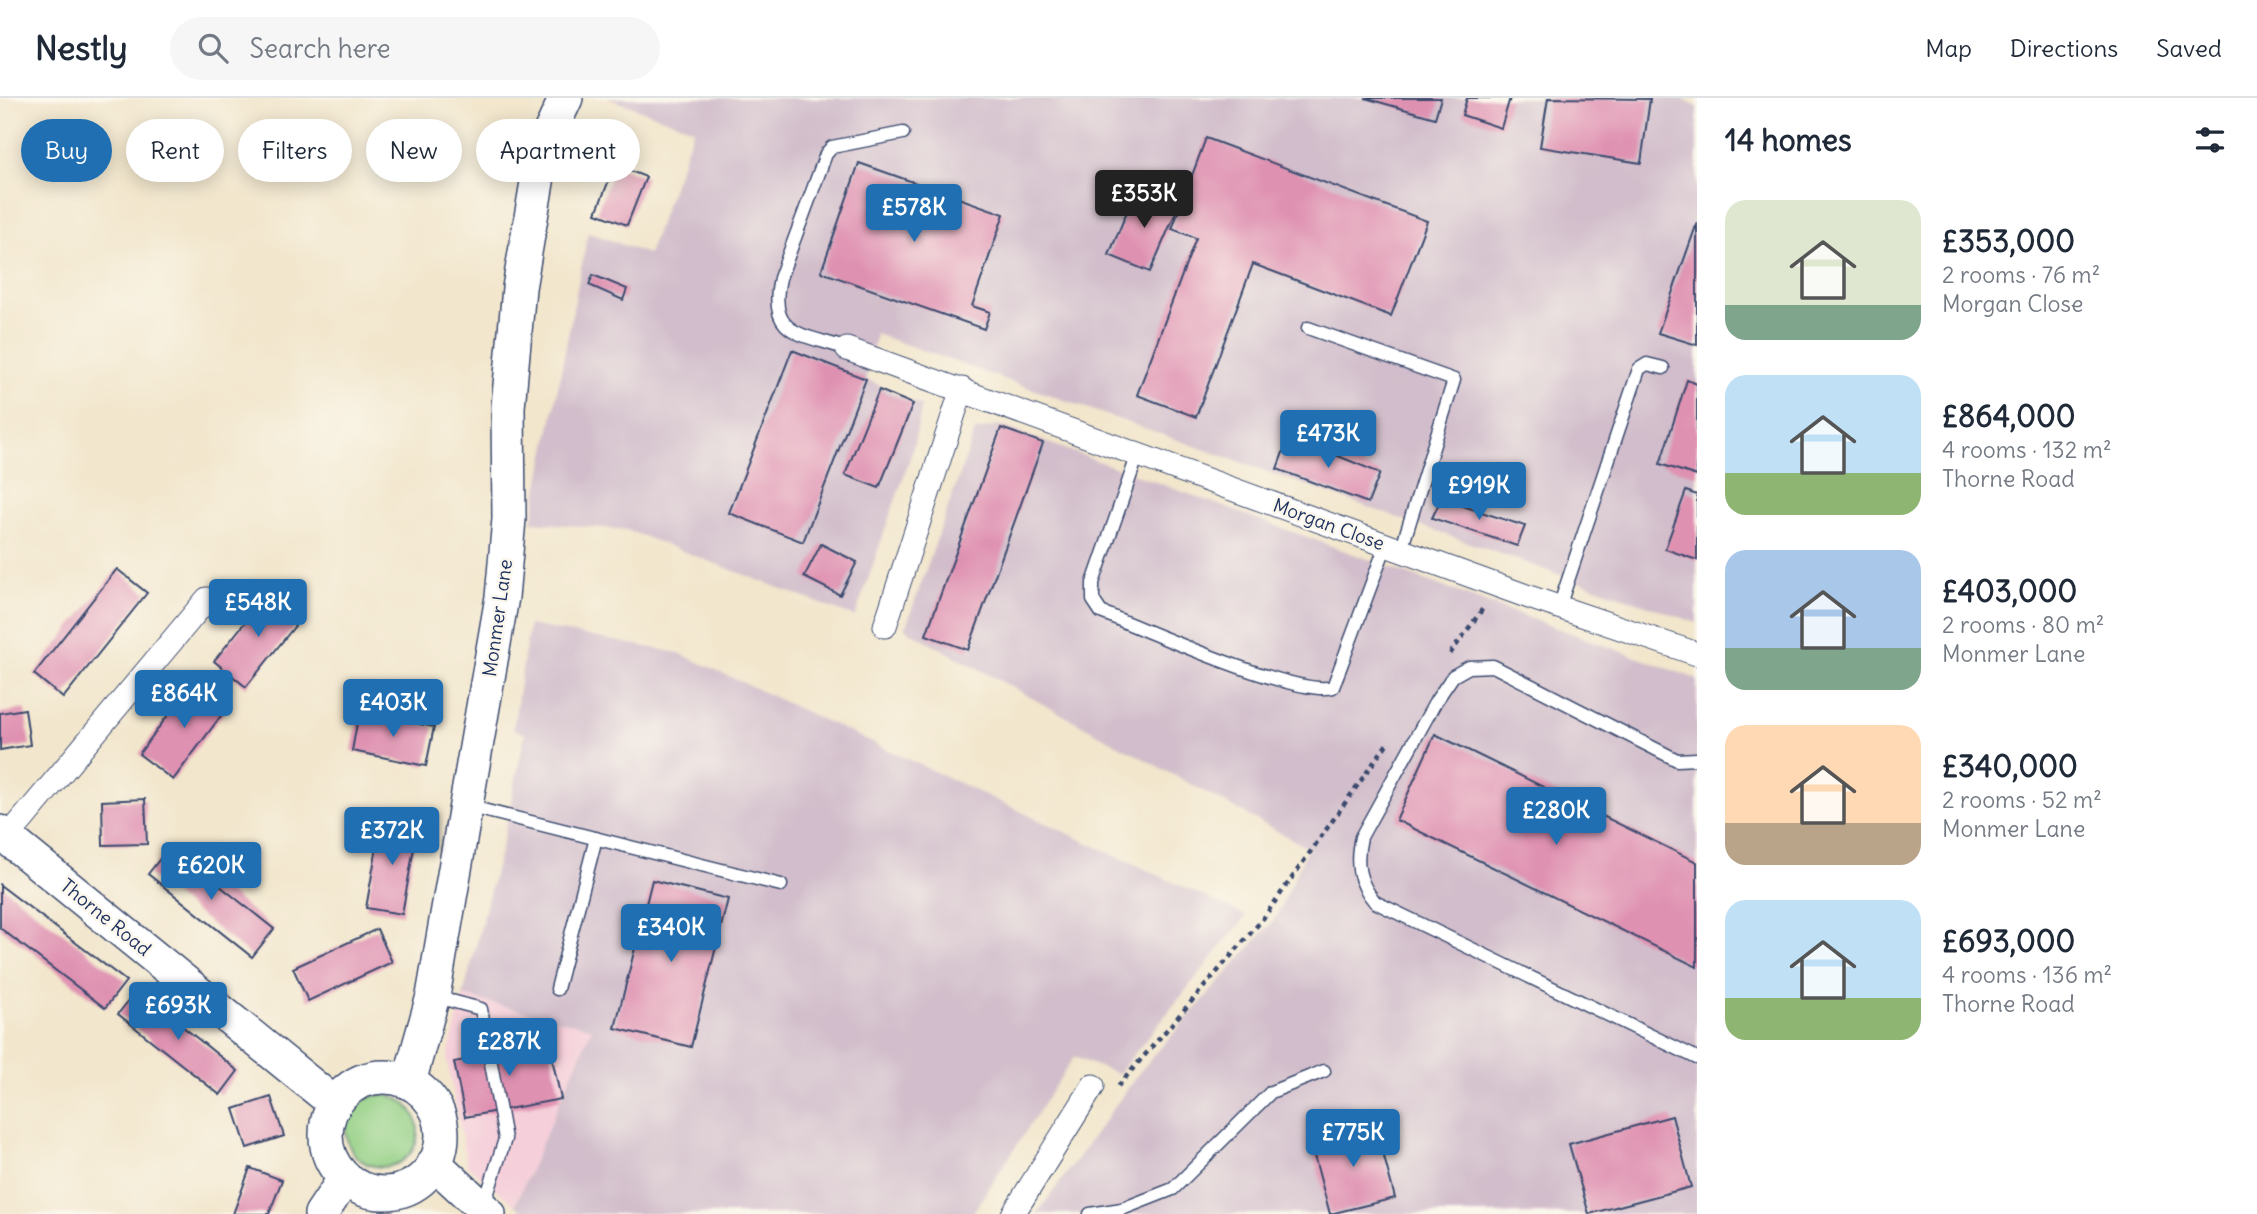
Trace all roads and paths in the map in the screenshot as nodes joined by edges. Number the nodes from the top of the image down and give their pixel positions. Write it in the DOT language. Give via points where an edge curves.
graph roads {
  1 [pos="566,98"];
  2 [pos="903,133"];
  3 [pos="1308,328"];
  4 [pos="847,349"];
  5 [pos="1663,368"];
  6 [pos="962,389"];
  7 [pos="1138,454"];
  8 [pos="1394,548"];
  9 [pos="1498,586"];
  10 [pos="207,598"];
  11 [pos="1559,607"];
  12 [pos="885,626"];
  13 [pos="1697,654"];
  14 [pos="1443,664"];
  15 [pos="1396,731"];
  16 [pos="1697,759"];
  17 [pos="1676,761"];
  18 [pos="1697,770"];
  19 [pos="467,806"];
  20 [pos="4,835"];
  21 [pos="596,838"];
  22 [pos="781,886"];
  23 [pos="557,989"];
  24 [pos="433,996"];
  25 [pos="1697,1058"];
  26 [pos="1324,1071"];
  27 [pos="410,1082"];
  28 [pos="1093,1086"];
  29 [pos="334,1103"];
  30 [pos="434,1163"];
  31 [pos="345,1178"];
  32 [pos="486,1211"];
  33 [pos="321,1214"];
  34 [pos="1013,1214"];
  35 [pos="1090,1214"];
  1 -- 19 [label="street, Monmer Lane" via="543,148 519,288 509,393 509,519 502,597"];
  2 -- 4 [label="lane" via="832,147 826,154 780,278 776,297 779,320"];
  3 -- 8 [label="lane" via="1454,380"];
  4 -- 6 [label="street, Morgan Close"];
  5 -- 11 [label="lane" via="1647,364 1639,369"];
  6 -- 7 [label="street, Morgan Close"];
  6 -- 12 [label="street"];
  7 -- 8 [label="street, Morgan Close"];
  7 -- 8 [label="lane" via="1093,583 1093,600 1101,612 1288,684 1322,691 1333,687"];
  8 -- 9 [label="street, Morgan Close"];
  9 -- 11 [label="street, Morgan Close"];
  9 -- 14 [label="path"];
  10 -- 20 [label="street, Thorne Road"];
  11 -- 13 [label="street, Morgan Close"];
  15 -- 28 [label="path" via="1262,920 1112,1094"];
  16 -- 17 [label="lane"];
  17 -- 18 [label="lane"];
  17 -- 25 [label="lane" via="1493,666 1469,667 1453,676 1436,701 1361,837 1356,856 1364,889 1375,902"];
  19 -- 21 [label="lane"];
  19 -- 24 [label="street, Monmer Lane"];
  20 -- 29 [label="street, Thorne Road"];
  21 -- 22 [label="lane"];
  21 -- 23 [label="lane"];
  24 -- 27 [label="street, Monmer Lane"];
  24 -- 32 [label="lane" via="481,1009 505,1139"];
  26 -- 35 [label="lane" via="1271,1092 1173,1189 1122,1209"];
  27 -- 29 [label="street" via="390,1077 361,1081"];
  27 -- 30 [label="street" via="431,1101 439,1118 440,1149"];
  28 -- 34 [label="street"];
  29 -- 31 [label="street" via="326,1144 333,1164"];
  30 -- 31 [label="street" via="422,1178 397,1191 370,1191"];
  30 -- 32 [label="street"];
  31 -- 33 [label="street"];
}
